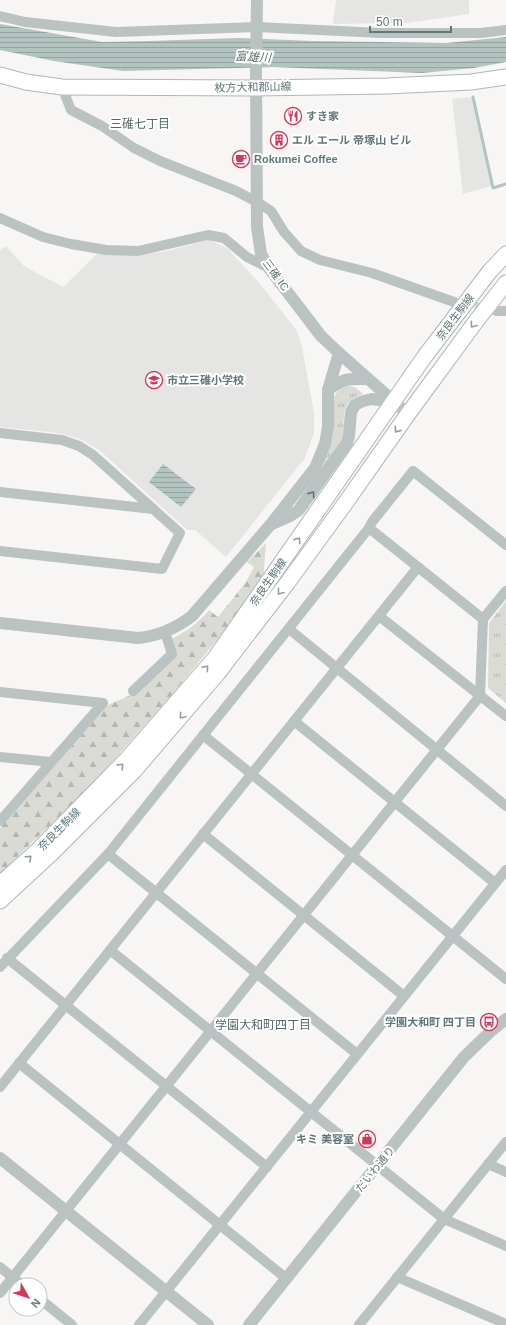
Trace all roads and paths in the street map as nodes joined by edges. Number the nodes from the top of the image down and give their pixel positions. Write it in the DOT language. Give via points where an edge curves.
graph roads {
  1 [pos="257,0"];
  2 [pos="0,16"];
  3 [pos="257,29"];
  4 [pos="506,30"];
  5 [pos="0,75"];
  6 [pos="506,77"];
  7 [pos="62,87"];
  8 [pos="256,88"];
  9 [pos="257,202"];
  10 [pos="0,218"];
  11 [pos="506,254"];
  12 [pos="269,268"];
  13 [pos="506,283"];
  14 [pos="454,302"];
  15 [pos="339,353"];
  16 [pos="368,379"];
  17 [pos="328,390"];
  18 [pos="394,402"];
  19 [pos="408,414"];
  20 [pos="0,433"];
  21 [pos="0,492"];
  22 [pos="153,510"];
  23 [pos="271,524"];
  24 [pos="369,528"];
  25 [pos="506,546"];
  26 [pos="0,551"];
  27 [pos="418,567"];
  28 [pos="506,591"];
  29 [pos="379,616"];
  30 [pos="483,619"];
  31 [pos="0,623"];
  32 [pos="289,629"];
  33 [pos="165,632"];
  34 [pos="337,668"];
  35 [pos="133,691"];
  36 [pos="0,692"];
  37 [pos="480,696"];
  38 [pos="506,716"];
  39 [pos="294,721"];
  40 [pos="203,735"];
  41 [pos="437,750"];
  42 [pos="0,757"];
  43 [pos="51,762"];
  44 [pos="252,774"];
  45 [pos="395,802"];
  46 [pos="506,806"];
  47 [pos="0,821"];
  48 [pos="203,834"];
  49 [pos="108,854"];
  50 [pos="352,855"];
  51 [pos="506,870"];
  52 [pos="0,884"];
  53 [pos="495,884"];
  54 [pos="157,892"];
  55 [pos="0,901"];
  56 [pos="304,916"];
  57 [pos="453,936"];
  58 [pos="110,950"];
  59 [pos="7,958"];
  60 [pos="0,968"];
  61 [pos="257,974"];
  62 [pos="506,979"];
  63 [pos="404,996"];
  64 [pos="66,1006"];
  65 [pos="506,1019"];
  66 [pos="210,1031"];
  67 [pos="357,1054"];
  68 [pos="19,1063"];
  69 [pos="166,1086"];
  70 [pos="0,1087"];
  71 [pos="311,1112"];
  72 [pos="506,1142"];
  73 [pos="120,1144"];
  74 [pos="0,1158"];
  75 [pos="488,1164"];
  76 [pos="378,1166"];
  77 [pos="267,1167"];
  78 [pos="506,1172"];
  79 [pos="66,1211"];
  80 [pos="444,1219"];
  81 [pos="220,1225"];
  82 [pos="506,1246"];
  83 [pos="0,1267"];
  84 [pos="13,1277"];
  85 [pos="397,1277"];
  86 [pos="287,1279"];
  87 [pos="8,1283"];
  88 [pos="166,1292"];
  89 [pos="0,1293"];
  90 [pos="48,1306"];
  91 [pos="506,1324"];
  92 [pos="72,1325"];
  93 [pos="140,1325"];
  94 [pos="208,1325"];
  95 [pos="249,1325"];
  96 [pos="359,1325"];
  1 -- 3 [label="street, 三碓 IC"];
  2 -- 3 [label="street" via="25,22 116,32"];
  3 -- 4 [label="street" via="380,33 481,33"];
  3 -- 8 [label="street, 三碓 IC"];
  5 -- 7 [label="main road, 枚方大和郡山線"];
  6 -- 8 [label="main road, 枚方大和郡山線" via="471,82"];
  7 -- 8 [label="main road, 枚方大和郡山線"];
  7 -- 9 [label="street" via="71,110 102,126 134,148 160,161 236,190"];
  8 -- 9 [label="street, 三碓 IC"];
  9 -- 12 [label="street, 三碓 IC" via="261,254"];
  9 -- 14 [label="street" via="270,211 301,252"];
  10 -- 12 [label="street" via="43,237 106,250 138,251 208,234 224,238 247,257"];
  11 -- 18 [label="main road, 奈良生駒線" via="439,338"];
  12 -- 15 [label="street, 三碓 IC" via="321,336"];
  13 -- 19 [label="main road, 奈良生駒線, one-way"];
  15 -- 16 [label="street, 三碓 IC"];
  15 -- 17 [label="street"];
  16 -- 17 [label="street" via="345,379"];
  16 -- 18 [label="street, 三碓 IC"];
  17 -- 23 [label="street" via="328,427 325,444 315,468"];
  18 -- 19 [label="street, 三碓 IC"];
  23 -- 18 [label="street, one-way" via="290,516 307,501 347,443 351,412 355,405 372,399"];
  52 -- 18 [label="main road, 奈良生駒線, one-way" via="38,850 127,759 215,658"];
  19 -- 55 [label="main road, 奈良生駒線, one-way" via="330,525 218,672 134,772"];
  20 -- 22 [label="street" via="62,440 79,446 93,455"];
  21 -- 22 [label="street"];
  22 -- 26 [label="street" via="180,533 162,569"];
  23 -- 33 [label="street" via="192,616"];
  24 -- 25 [label="street" via="413,471"];
  24 -- 27 [label="street"];
  24 -- 32 [label="street"];
  27 -- 29 [label="street"];
  27 -- 30 [label="street"];
  28 -- 30 [label="street"];
  29 -- 34 [label="street"];
  29 -- 37 [label="street"];
  30 -- 37 [label="street"];
  31 -- 33 [label="street" via="138,638"];
  32 -- 34 [label="street"];
  32 -- 40 [label="street"];
  33 -- 35 [label="street" via="172,654"];
  34 -- 39 [label="street"];
  34 -- 41 [label="street"];
  36 -- 43 [label="street" via="103,703"];
  37 -- 38 [label="street"];
  37 -- 41 [label="street"];
  39 -- 44 [label="street"];
  39 -- 45 [label="street"];
  40 -- 44 [label="street"];
  40 -- 49 [label="street"];
  41 -- 45 [label="street"];
  41 -- 46 [label="street"];
  42 -- 43 [label="street"];
  43 -- 47 [label="street"];
  44 -- 48 [label="street"];
  44 -- 50 [label="street"];
  45 -- 50 [label="street"];
  45 -- 53 [label="street"];
  48 -- 54 [label="street"];
  48 -- 56 [label="street"];
  49 -- 54 [label="street"];
  49 -- 59 [label="street"];
  50 -- 56 [label="street"];
  50 -- 57 [label="street"];
  51 -- 53 [label="street"];
  53 -- 57 [label="street"];
  54 -- 58 [label="street"];
  54 -- 61 [label="street"];
  56 -- 61 [label="street"];
  56 -- 63 [label="street"];
  57 -- 62 [label="street"];
  57 -- 63 [label="street"];
  58 -- 64 [label="street"];
  58 -- 66 [label="street"];
  59 -- 60 [label="street"];
  59 -- 64 [label="street"];
  61 -- 66 [label="street"];
  61 -- 67 [label="street"];
  63 -- 67 [label="street"];
  64 -- 68 [label="street"];
  64 -- 69 [label="street"];
  65 -- 76 [label="street, だいわ通り" via="464,1056"];
  66 -- 69 [label="street"];
  66 -- 71 [label="street"];
  67 -- 71 [label="street"];
  68 -- 70 [label="street"];
  68 -- 73 [label="street"];
  69 -- 73 [label="street"];
  69 -- 77 [label="street"];
  71 -- 76 [label="street"];
  71 -- 77 [label="street"];
  72 -- 75 [label="street"];
  73 -- 79 [label="street"];
  73 -- 81 [label="street"];
  74 -- 79 [label="street"];
  75 -- 78 [label="street"];
  75 -- 80 [label="street"];
  76 -- 80 [label="street"];
  76 -- 86 [label="street, だいわ通り"];
  77 -- 81 [label="street"];
  79 -- 84 [label="street"];
  79 -- 88 [label="street"];
  80 -- 82 [label="street"];
  80 -- 85 [label="street"];
  81 -- 86 [label="street"];
  81 -- 88 [label="street"];
  83 -- 84 [label="street"];
  85 -- 91 [label="street"];
  85 -- 96 [label="street"];
  86 -- 95 [label="street, だいわ通り"];
  87 -- 89 [label="street"];
  88 -- 93 [label="street"];
  88 -- 94 [label="street"];
  90 -- 92 [label="street"];
}
